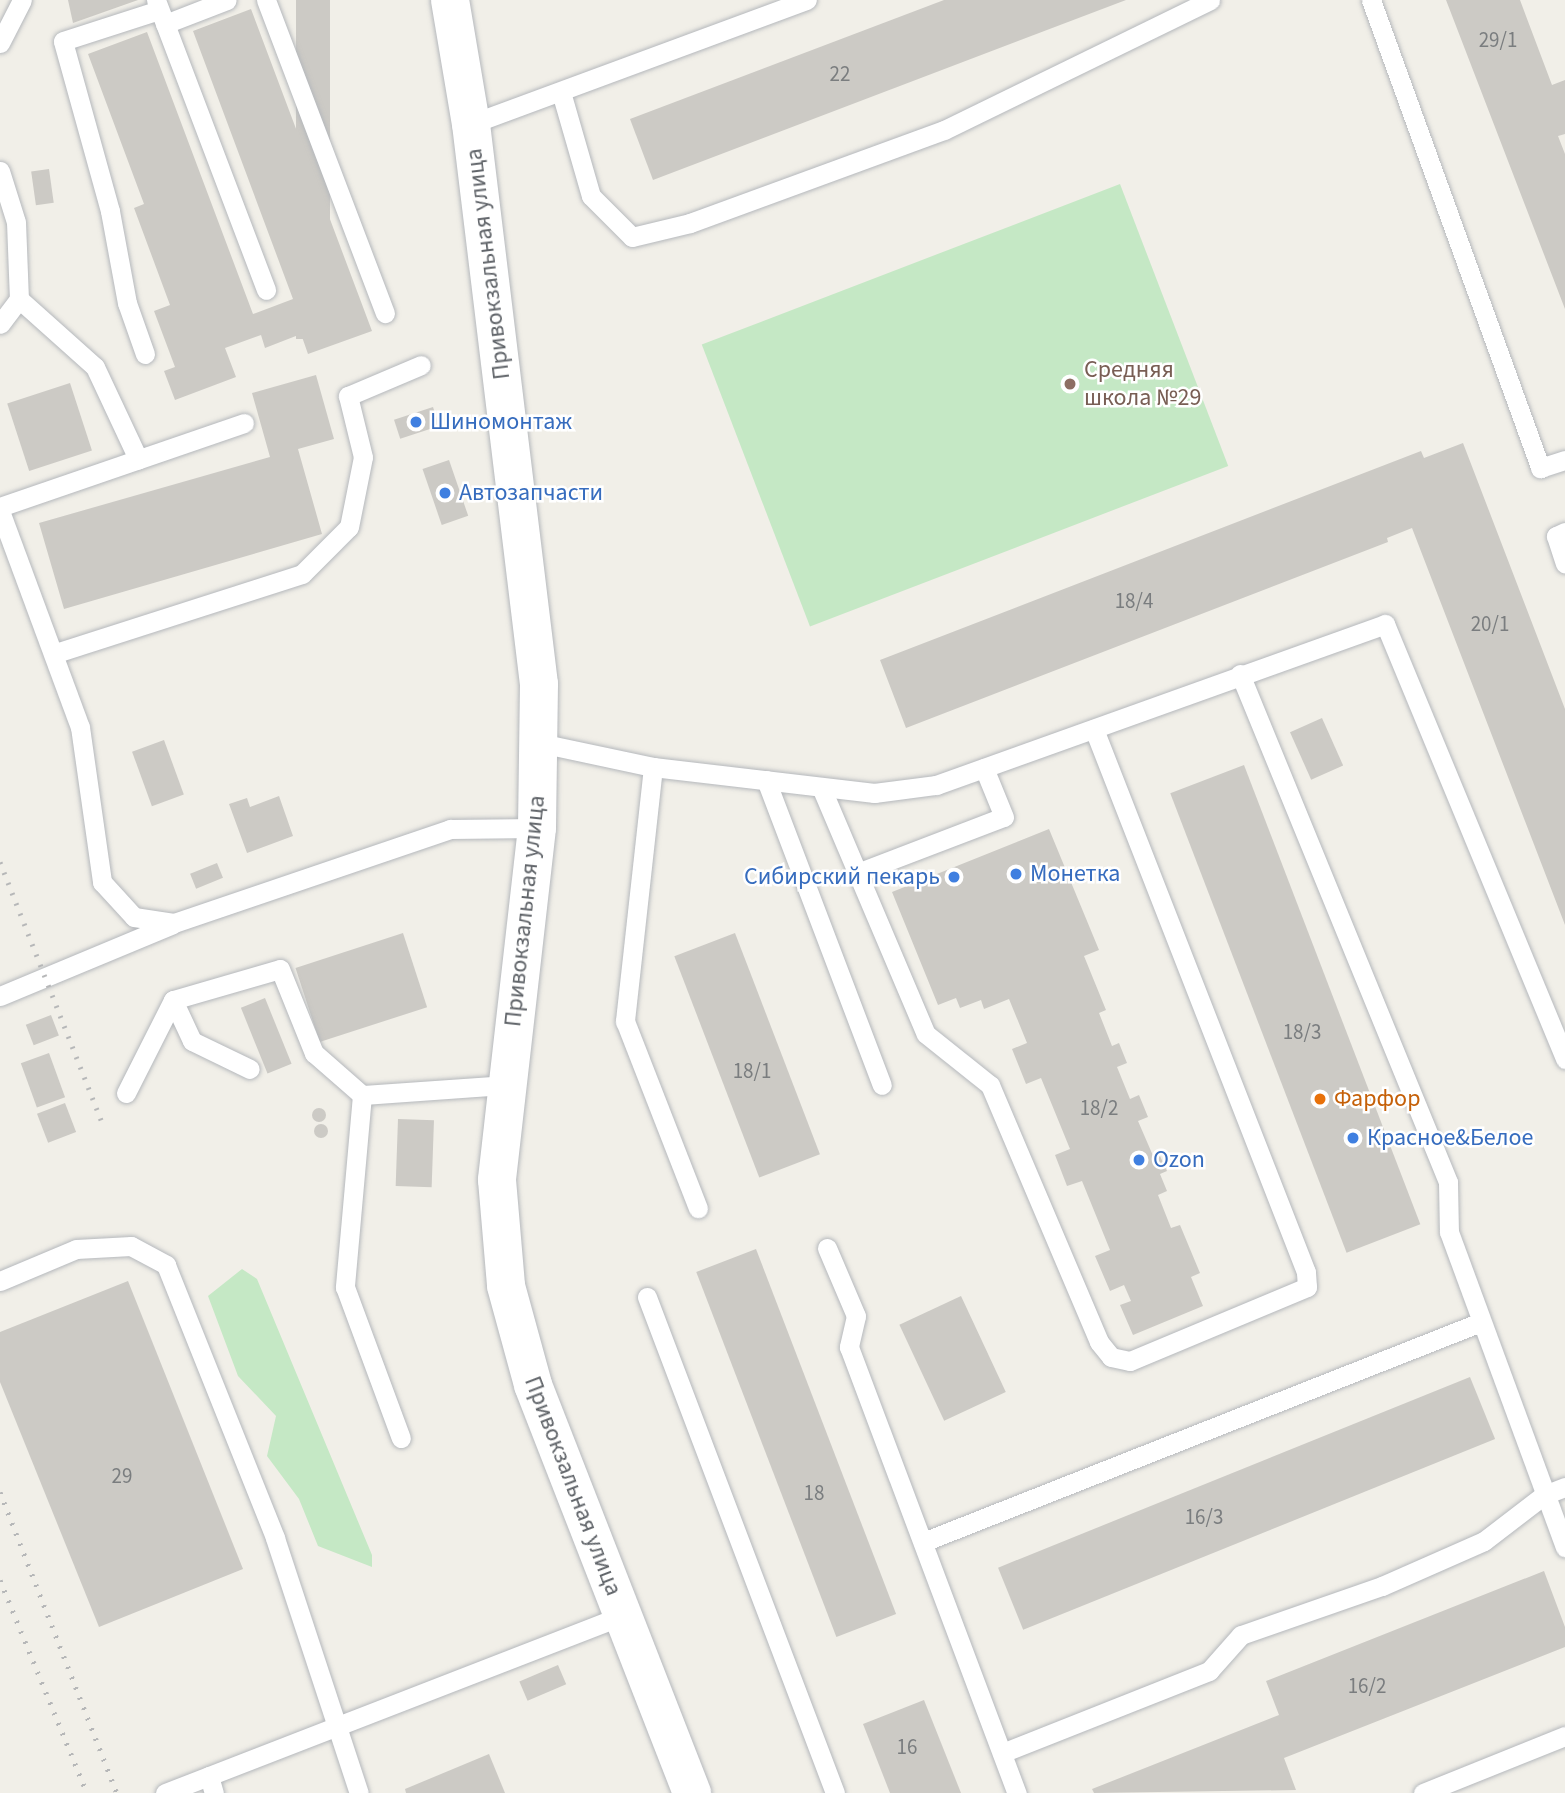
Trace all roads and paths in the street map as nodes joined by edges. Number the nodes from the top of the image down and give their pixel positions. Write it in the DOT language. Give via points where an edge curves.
graph roads {
  1 [pos="22,0"];
  2 [pos="227,0"];
  3 [pos="266,0"];
  4 [pos="450,0"];
  5 [pos="807,0"];
  6 [pos="1210,0"];
  7 [pos="1371,0"];
  8 [pos="160,11"];
  9 [pos="0,43"];
  10 [pos="561,92"];
  11 [pos="471,124"];
  12 [pos="0,171"];
  13 [pos="266,290"];
  14 [pos="19,299"];
  15 [pos="384,313"];
  16 [pos="0,324"];
  17 [pos="145,354"];
  18 [pos="421,365"];
  19 [pos="244,423"];
  20 [pos="138,459"];
  21 [pos="1565,460"];
  22 [pos="0,509"];
  23 [pos="1565,532"];
  24 [pos="1565,564"];
  25 [pos="56,653"];
  26 [pos="1240,674"];
  27 [pos="1094,729"];
  28 [pos="540,743"];
  29 [pos="653,767"];
  30 [pos="984,768"];
  31 [pos="766,780"];
  32 [pos="821,787"];
  33 [pos="537,828"];
  34 [pos="857,873"];
  35 [pos="174,923"];
  36 [pos="0,996"];
  37 [pos="173,1000"];
  38 [pos="1565,1059"];
  39 [pos="250,1069"];
  40 [pos="505,1085"];
  41 [pos="882,1085"];
  42 [pos="126,1093"];
  43 [pos="362,1095"];
  44 [pos="698,1208"];
  45 [pos="827,1248"];
  46 [pos="0,1281"];
  47 [pos="647,1297"];
  48 [pos="1481,1322"];
  49 [pos="401,1438"];
  50 [pos="1565,1487"];
  51 [pos="1544,1495"];
  52 [pos="923,1542"];
  53 [pos="1565,1548"];
  54 [pos="622,1615"];
  55 [pos="336,1727"];
  56 [pos="1565,1736"];
  57 [pos="1002,1753"];
  58 [pos="211,1784"];
  59 [pos="165,1793"];
  60 [pos="359,1793"];
  61 [pos="692,1793"];
  62 [pos="835,1793"];
  63 [pos="1017,1793"];
  64 [pos="1423,1793"];
  1 -- 9 [label="lane"];
  2 -- 8 [label="lane"];
  3 -- 15 [label="lane"];
  4 -- 11 [label="street, Привокзальная улица"];
  5 -- 10 [label="lane"];
  6 -- 10 [label="lane" via="944,130 690,223 632,237 591,196"];
  7 -- 21 [label="lane" via="1541,468"];
  8 -- 13 [label="lane"];
  8 -- 17 [label="lane" via="63,41 110,211 127,303"];
  10 -- 11 [label="lane"];
  11 -- 28 [label="street, Привокзальная улица" via="539,684"];
  12 -- 14 [label="lane" via="16,222"];
  14 -- 16 [label="lane"];
  14 -- 20 [label="lane" via="95,367"];
  18 -- 25 [label="lane" via="348,396 363,457 349,527 302,574"];
  19 -- 20 [label="lane"];
  20 -- 22 [label="lane"];
  22 -- 25 [label="lane"];
  23 -- 24 [label="lane" via="1556,536"];
  25 -- 35 [label="lane" via="79,727 102,882 134,917"];
  26 -- 27 [label="lane"];
  26 -- 38 [label="lane" via="1385,624"];
  26 -- 48 [label="lane" via="1448,1182 1449,1232"];
  27 -- 30 [label="lane"];
  27 -- 34 [label="lane" via="1306,1272 1307,1287 1130,1361 1111,1357 1099,1342 990,1085 926,1034"];
  28 -- 29 [label="lane"];
  28 -- 33 [label="street, Привокзальная улица"];
  29 -- 31 [label="lane"];
  29 -- 44 [label="lane" via="625,1021"];
  30 -- 32 [label="lane" via="936,785 887,792"];
  30 -- 34 [label="lane" via="1004,817"];
  31 -- 32 [label="lane"];
  31 -- 41 [label="lane"];
  32 -- 34 [label="lane"];
  33 -- 35 [label="lane" via="450,828"];
  33 -- 40 [label="street, Привокзальная улица"];
  35 -- 36 [label="lane"];
  37 -- 39 [label="lane" via="192,1041"];
  37 -- 42 [label="lane"];
  37 -- 43 [label="lane" via="280,969 314,1053"];
  40 -- 43 [label="lane"];
  40 -- 54 [label="street, Привокзальная улица" via="497,1180 506,1286 533,1385"];
  43 -- 49 [label="lane" via="345,1287"];
  45 -- 52 [label="lane" via="856,1316 849,1347"];
  46 -- 55 [label="lane" via="76,1249 131,1246 166,1265 275,1538"];
  47 -- 62 [label="lane"];
  48 -- 51 [label="lane"];
  48 -- 52 [label="lane"];
  50 -- 51 [label="lane"];
  51 -- 53 [label="lane"];
  51 -- 57 [label="lane" via="1484,1541 1382,1586 1241,1635 1209,1671"];
  52 -- 57 [label="lane"];
  54 -- 55 [label="lane"];
  54 -- 61 [label="street, Привокзальная улица"];
  55 -- 58 [label="lane"];
  55 -- 60 [label="lane"];
  56 -- 64 [label="lane"];
  57 -- 63 [label="lane"];
  58 -- 59 [label="lane"];
}
